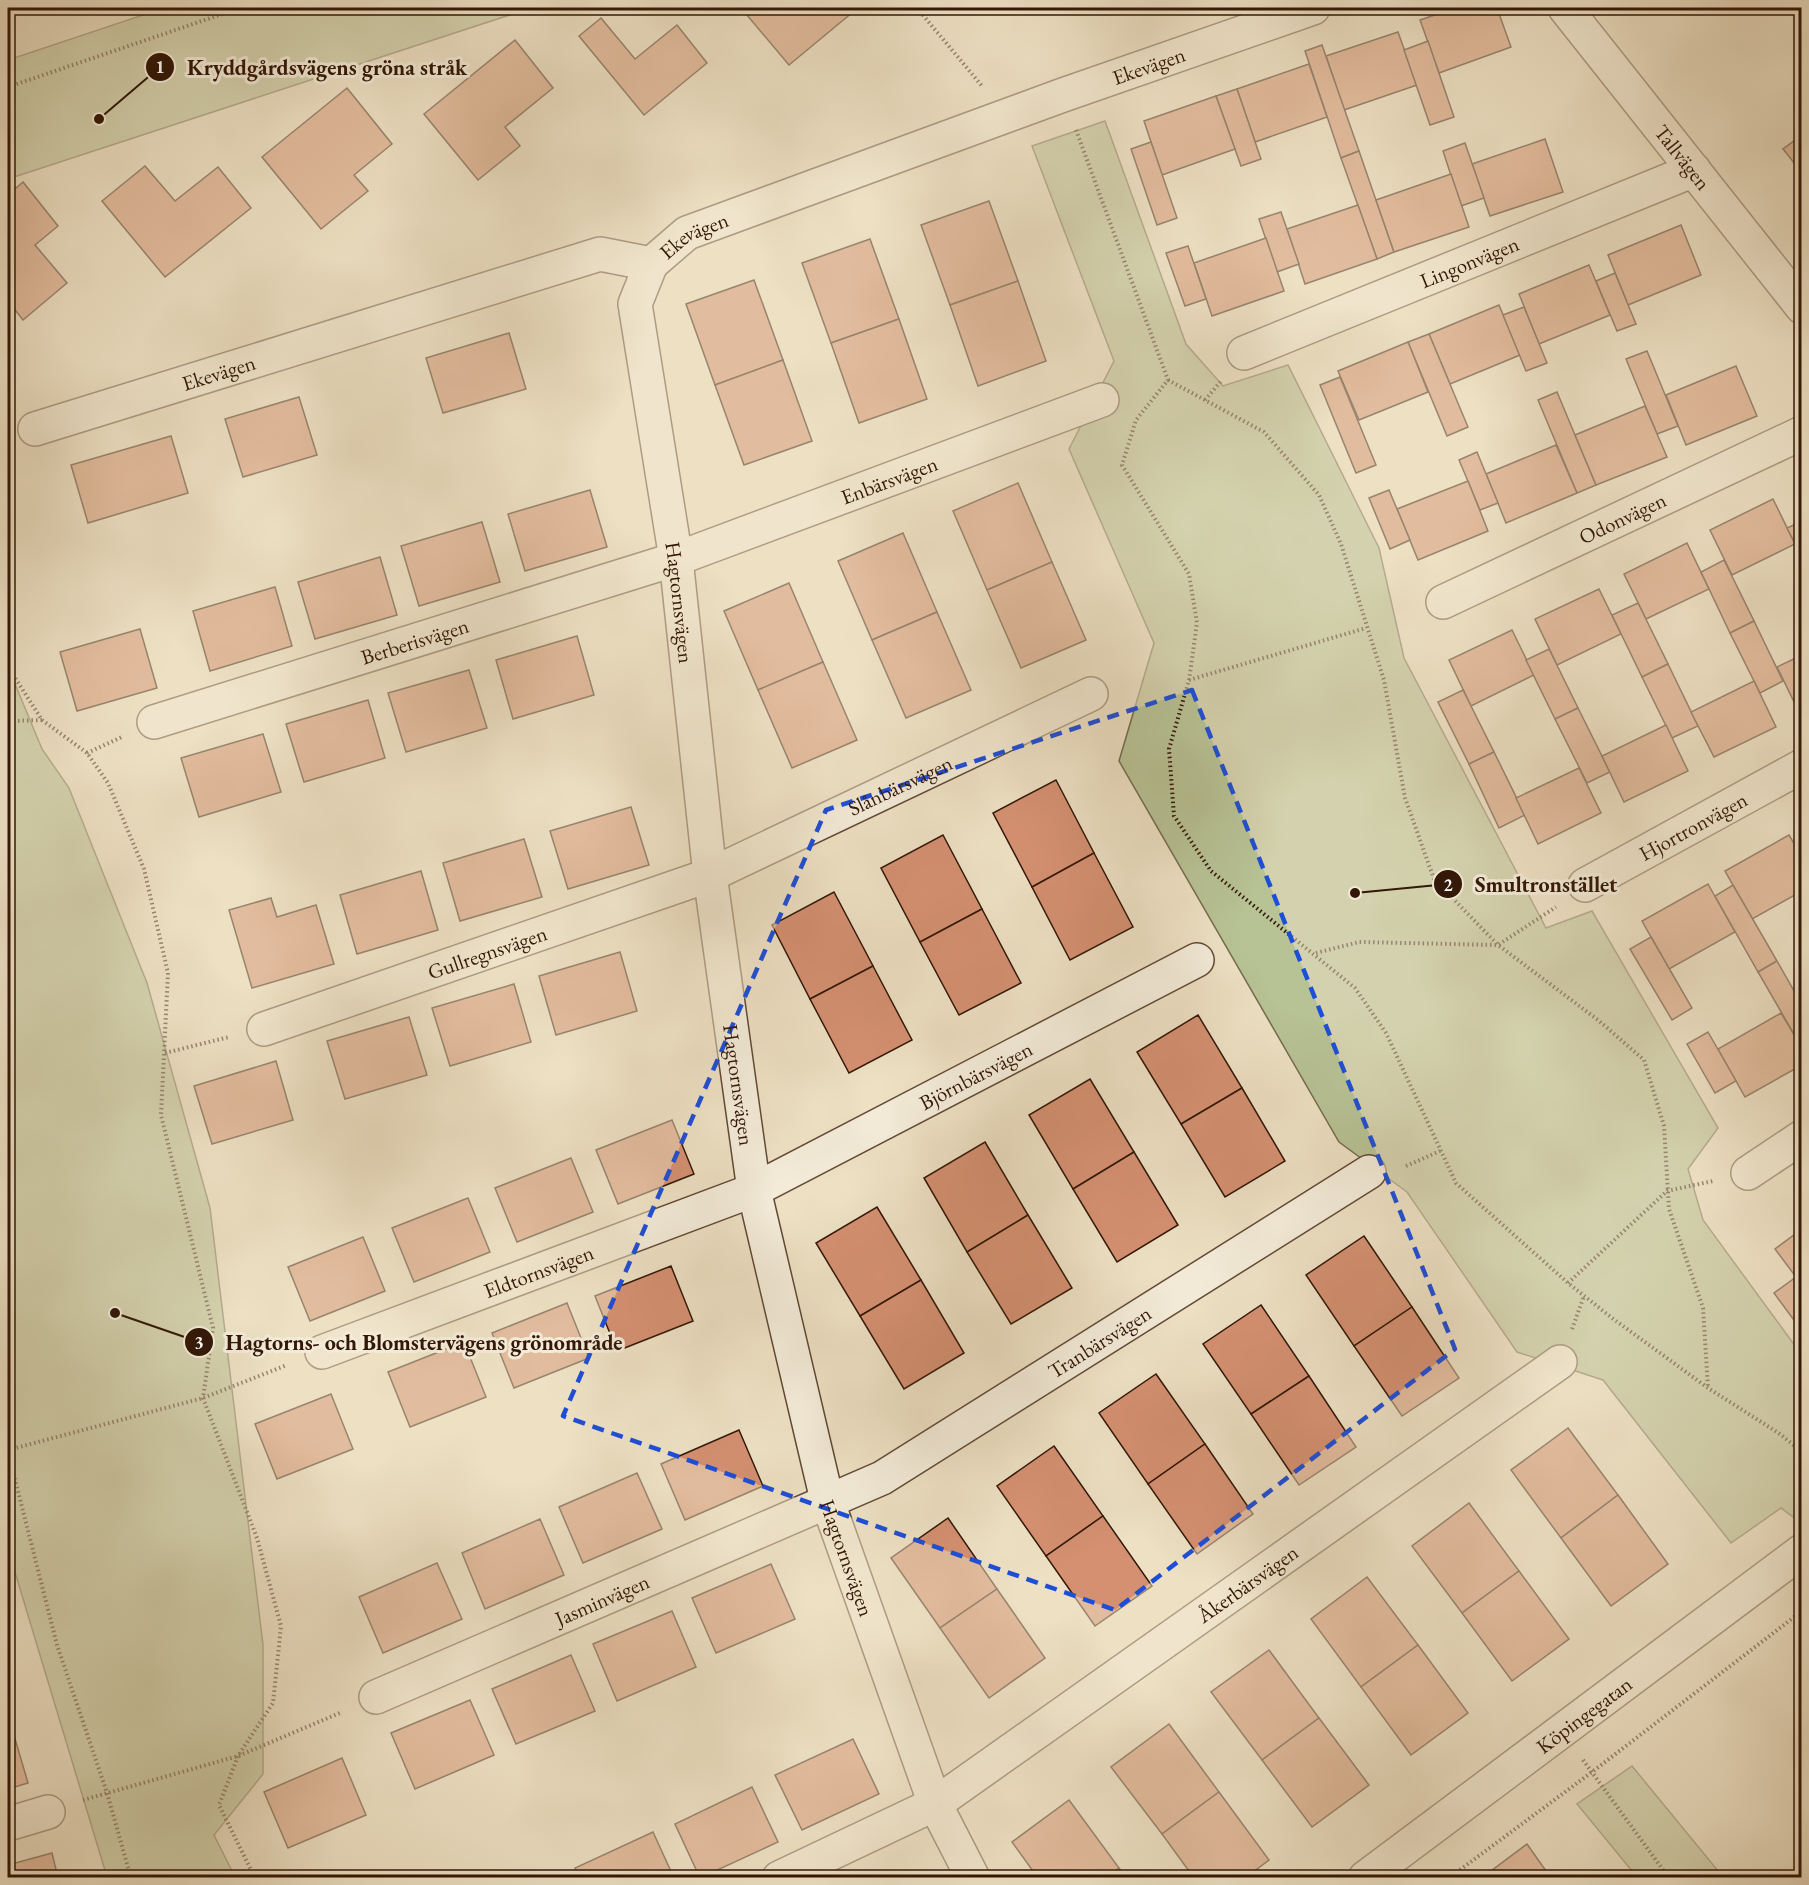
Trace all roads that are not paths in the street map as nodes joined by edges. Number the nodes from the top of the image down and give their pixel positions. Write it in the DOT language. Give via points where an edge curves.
graph roads {
  1 [pos="1313,8"];
  2 [pos="1565,8"];
  3 [pos="1694,170"];
  4 [pos="651,264"];
  5 [pos="1802,307"];
  6 [pos="1244,353"];
  7 [pos="1102,400"];
  8 [pos="35,429"];
  9 [pos="1802,433"];
  10 [pos="676,560"];
  11 [pos="1443,602"];
  12 [pos="1091,694"];
  13 [pos="154,722"];
  14 [pos="1802,765"];
  15 [pos="710,875"];
  16 [pos="1585,885"];
  17 [pos="1197,960"];
  18 [pos="264,1029"];
  19 [pos="1802,1137"];
  20 [pos="1369,1172"];
  21 [pos="1748,1173"];
  22 [pos="754,1190"];
  23 [pos="322,1352"];
  24 [pos="1560,1362"];
  25 [pos="827,1500"];
  26 [pos="1802,1551"];
  27 [pos="376,1697"];
  28 [pos="935,1804"];
  29 [pos="48,1812"];
  30 [pos="8,1824"];
  31 [pos="779,1878"];
  32 [pos="973,1878"];
  33 [pos="1365,1878"];
  1 -- 4 [label="street, Ekevägen" via="687,232"];
  2 -- 3 [label="street, Tallvägen"];
  3 -- 5 [label="street, Tallvägen"];
  3 -- 6 [label="street, Lingonvägen"];
  4 -- 8 [label="street, Ekevägen" via="600,254"];
  4 -- 10 [label="street, Hagtornsvägen" via="635,304"];
  7 -- 10 [label="street, Enbärsvägen"];
  9 -- 11 [label="street, Odonvägen"];
  10 -- 13 [label="street, Berberisvägen"];
  10 -- 15 [label="street, Hagtornsvägen"];
  12 -- 15 [label="street, Slånbärsvägen"];
  14 -- 16 [label="street, Hjortronvägen"];
  15 -- 18 [label="street, Gullregnsvägen"];
  15 -- 22 [label="street, Hagtornsvägen"];
  17 -- 22 [label="street, Björnbärsvägen"];
  19 -- 21 [label="street"];
  20 -- 25 [label="street, Tranbärsvägen" via="882,1478"];
  22 -- 23 [label="street, Eldtornsvägen"];
  22 -- 25 [label="street, Hagtornsvägen"];
  24 -- 28 [label="street, Åkerbärsvägen"];
  25 -- 27 [label="street, Jasminvägen"];
  25 -- 28 [label="street, Hagtornsvägen"];
  26 -- 33 [label="street, Köpingegatan"];
  28 -- 31 [label="street, Åkerbärsvägen"];
  28 -- 32 [label="street, Hagtornsvägen"];
  29 -- 30 [label="street"];
}
